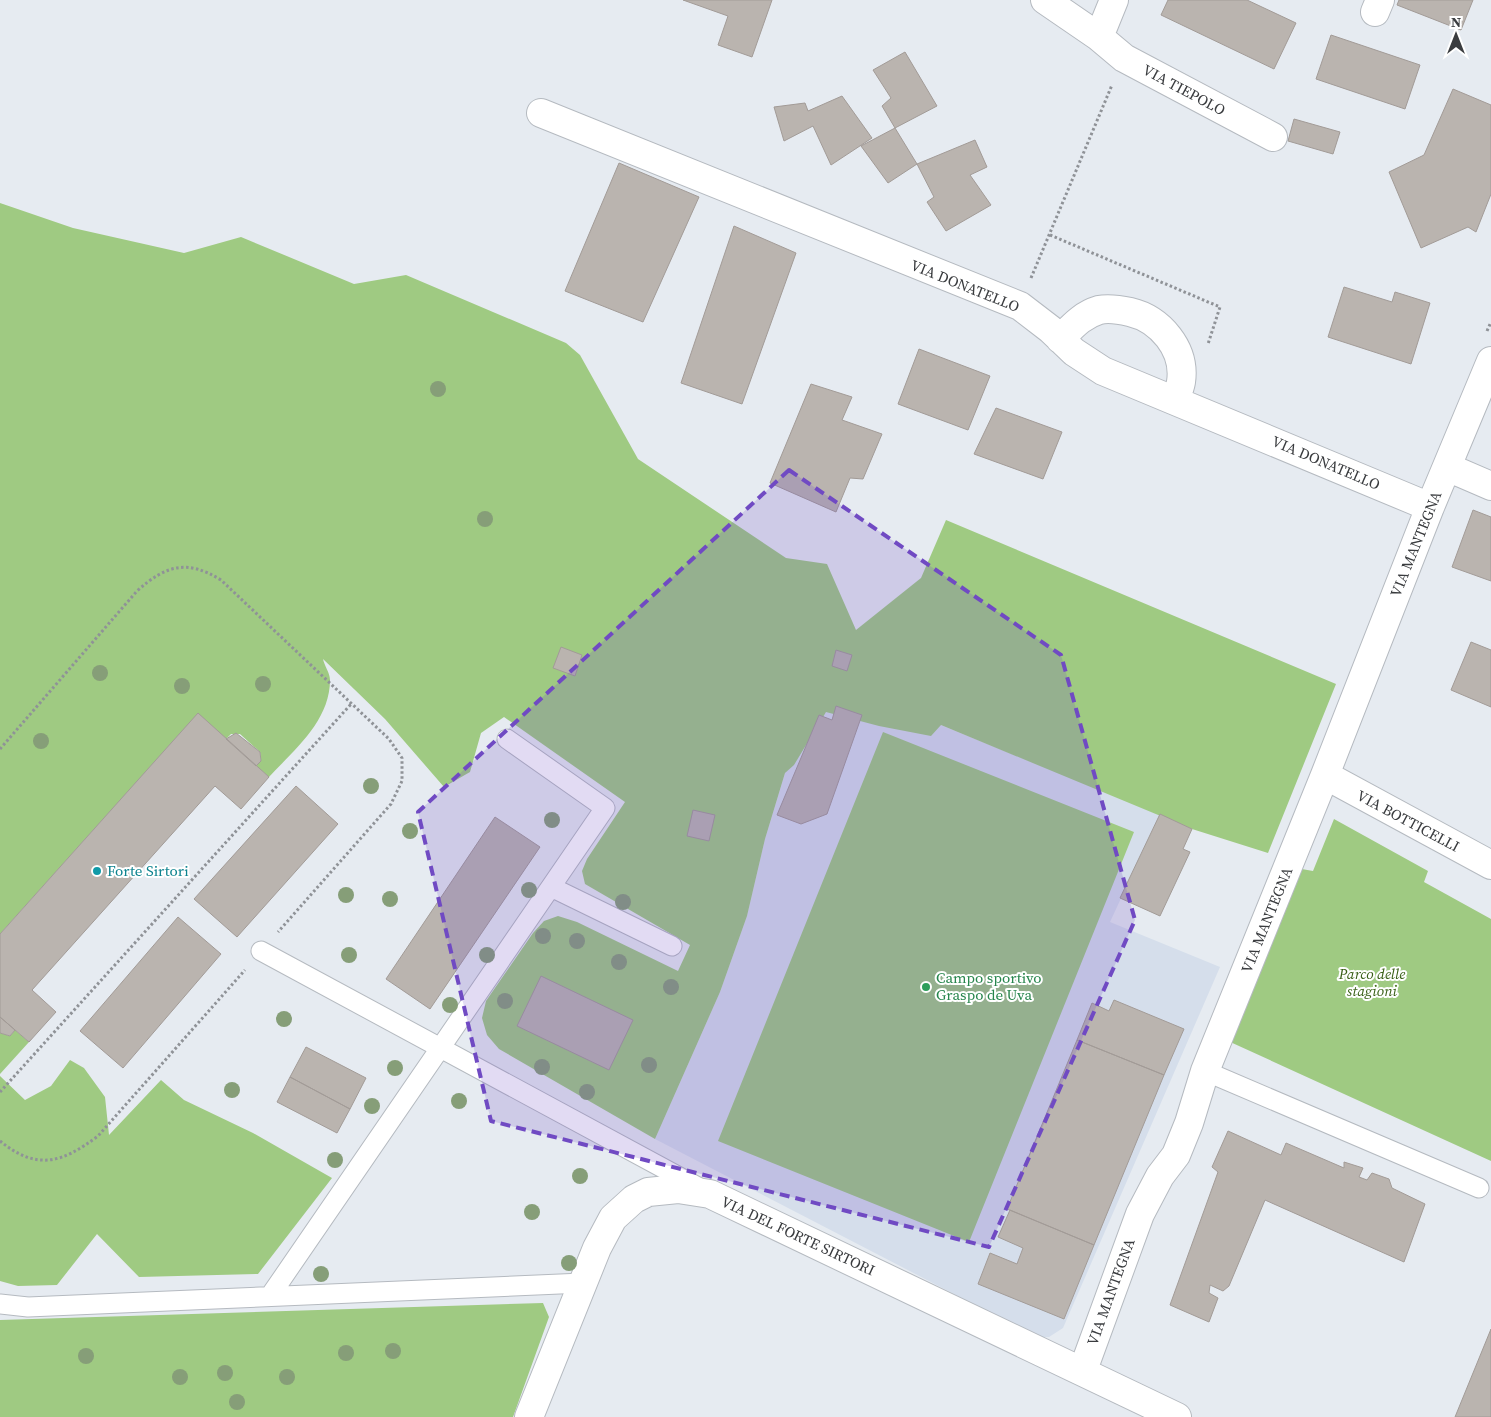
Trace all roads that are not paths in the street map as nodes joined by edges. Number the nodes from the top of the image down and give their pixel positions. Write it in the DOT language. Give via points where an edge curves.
graph roads {
  1 [pos="1045,0"];
  2 [pos="1114,0"];
  3 [pos="1099,36"];
  4 [pos="541,113"];
  5 [pos="1273,137"];
  6 [pos="1060,339"];
  7 [pos="1487,350"];
  8 [pos="1175,400"];
  9 [pos="1447,467"];
  10 [pos="1491,486"];
  11 [pos="1430,507"];
  12 [pos="507,739"];
  13 [pos="1325,775"];
  14 [pos="1491,866"];
  15 [pos="551,887"];
  16 [pos="672,946"];
  17 [pos="261,951"];
  18 [pos="440,1047"];
  19 [pos="1205,1071"];
  20 [pos="1479,1188"];
  21 [pos="710,1194"];
  22 [pos="583,1283"];
  23 [pos="270,1296"];
  24 [pos="0,1304"];
  25 [pos="1083,1370"];
  26 [pos="529,1417"];
  27 [pos="1177,1417"];
  1 -- 3 [label="street, VIA TIEPOLO"];
  2 -- 3 [label="street"];
  3 -- 5 [label="street, VIA TIEPOLO" via="1124,58"];
  4 -- 6 [label="street, VIA DONATELLO" via="1020,306"];
  6 -- 8 [label="street, VIA DONATELLO" via="1103,371"];
  6 -- 8 [label="street" via="1083,317 1101,310 1142,315 1156,323 1177,352 1181,382"];
  7 -- 9 [label="street, VIA MANTEGNA"];
  8 -- 11 [label="street, VIA DONATELLO"];
  9 -- 10 [label="street"];
  9 -- 11 [label="street, VIA MANTEGNA"];
  11 -- 13 [label="street, VIA MANTEGNA"];
  12 -- 15 [label="lane" via="605,808"];
  13 -- 14 [label="street, VIA BOTTICELLI"];
  13 -- 19 [label="street, VIA MANTEGNA"];
  15 -- 16 [label="lane"];
  15 -- 18 [label="lane"];
  17 -- 18 [label="lane"];
  18 -- 21 [label="lane"];
  18 -- 23 [label="lane"];
  19 -- 20 [label="lane"];
  19 -- 25 [label="street, VIA MANTEGNA" via="1176,1155 1160,1176 1140,1214"];
  21 -- 22 [label="street, VIA DEL FORTE SIRTORI" via="664,1189 634,1199 606,1228"];
  21 -- 25 [label="street, VIA DEL FORTE SIRTORI"];
  22 -- 23 [label="lane"];
  22 -- 26 [label="street, VIA DEL FORTE SIRTORI"];
  23 -- 24 [label="lane" via="28,1306"];
  25 -- 27 [label="street, VIA DEL FORTE SIRTORI"];
}
